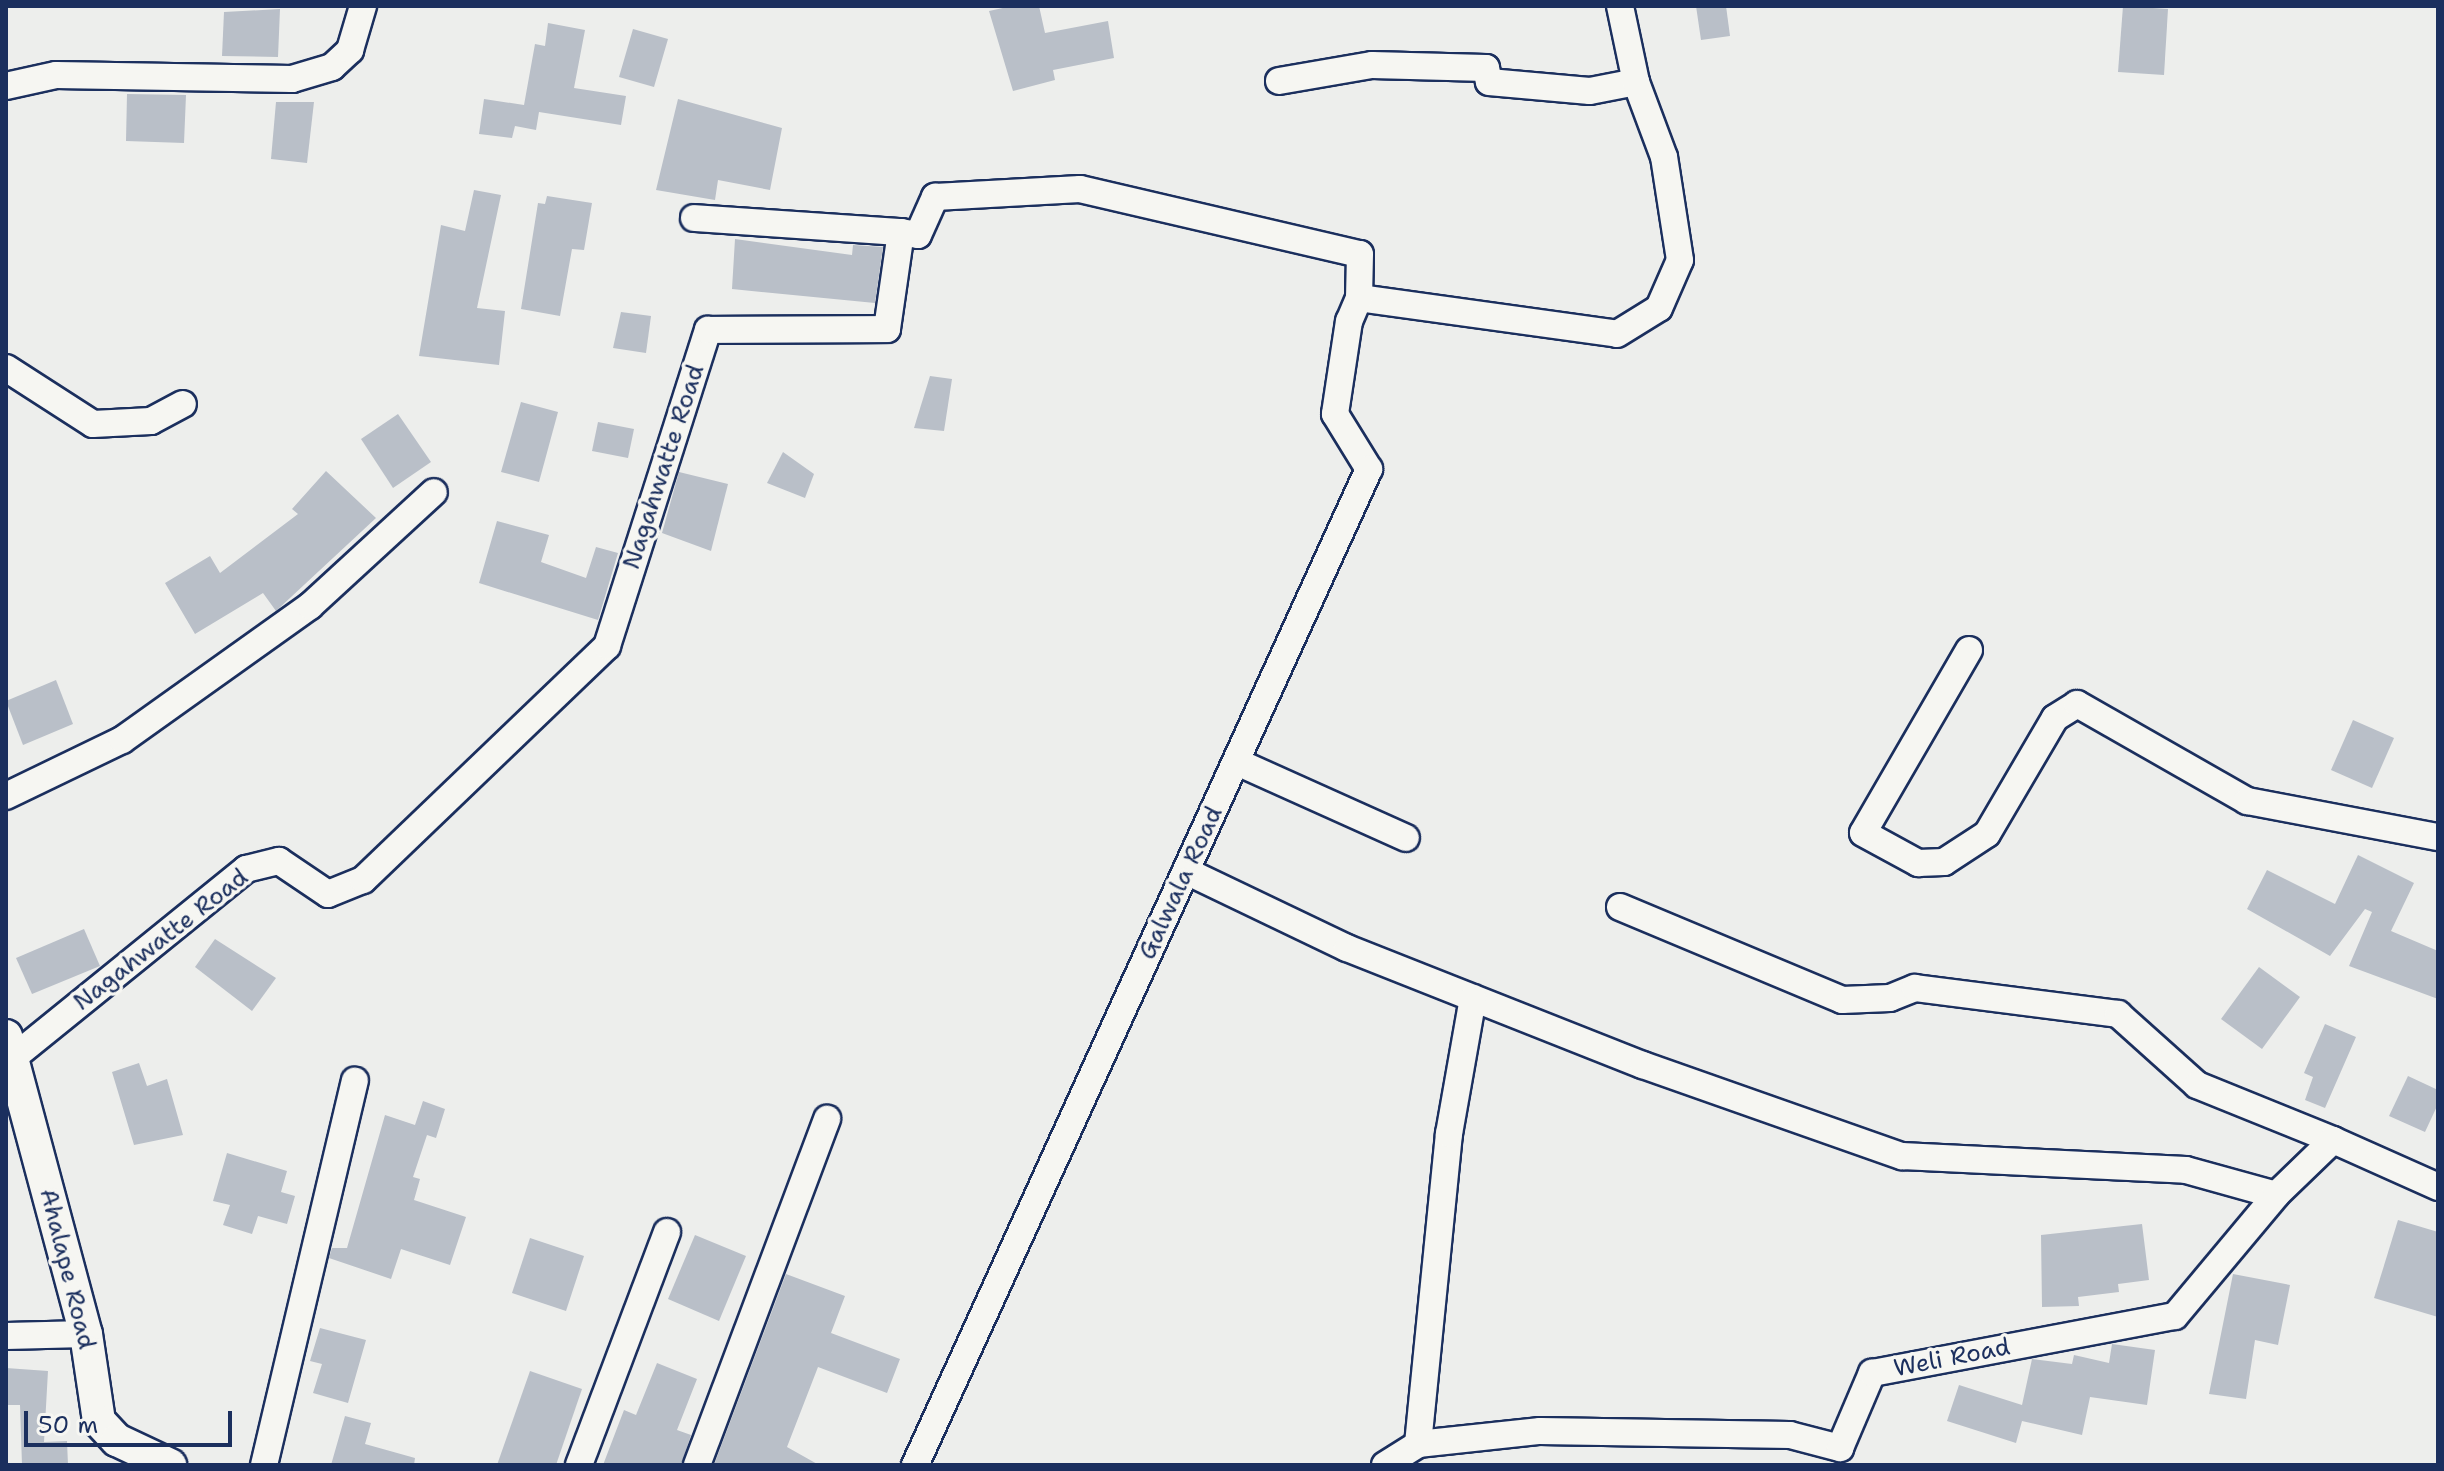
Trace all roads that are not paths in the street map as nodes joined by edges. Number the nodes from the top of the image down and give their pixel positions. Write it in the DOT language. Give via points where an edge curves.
graph roads {
  1 [pos="363,6"];
  2 [pos="1620,6"];
  3 [pos="1279,81"];
  4 [pos="1636,82"];
  5 [pos="6,86"];
  6 [pos="694,218"];
  7 [pos="901,232"];
  8 [pos="1359,298"];
  9 [pos="6,368"];
  10 [pos="183,404"];
  11 [pos="434,492"];
  12 [pos="1969,650"];
  13 [pos="1237,762"];
  14 [pos="6,796"];
  15 [pos="2438,837"];
  16 [pos="1406,838"];
  17 [pos="1186,871"];
  18 [pos="1620,907"];
  19 [pos="1473,998"];
  20 [pos="10,1047"];
  21 [pos="355,1081"];
  22 [pos="827,1119"];
  23 [pos="2333,1140"];
  24 [pos="2438,1187"];
  25 [pos="2276,1195"];
  26 [pos="667,1232"];
  27 [pos="86,1334"];
  28 [pos="6,1336"];
  29 [pos="1418,1444"];
  30 [pos="170,1465"];
  31 [pos="264,1465"];
  32 [pos="579,1465"];
  33 [pos="697,1465"];
  34 [pos="915,1465"];
  35 [pos="1385,1465"];
  1 -- 5 [label="street" via="350,50 332,67 292,79 56,75"];
  2 -- 4 [label="street"];
  3 -- 4 [label="street" via="1372,65 1486,68 1489,82 1590,91"];
  4 -- 8 [label="street" via="1664,157 1680,260 1659,308 1617,334"];
  6 -- 7 [label="street"];
  7 -- 8 [label="street" via="918,235 935,197 1080,189 1360,254"];
  7 -- 20 [label="street, Nagahwatte Road" via="887,329 708,330 607,646 363,880 328,894 279,861 246,869"];
  8 -- 13 [label="street, Galwala Road" via="1349,321 1335,414 1369,469"];
  9 -- 10 [label="street" via="93,424 151,421"];
  11 -- 14 [label="street" via="310,606 122,740"];
  12 -- 15 [label="street" via="1863,833 1918,863 1944,862 1987,834 2055,718 2077,704 2247,801"];
  13 -- 16 [label="street"];
  13 -- 17 [label="street, Galwala Road"];
  17 -- 19 [label="street" via="1347,948"];
  17 -- 34 [label="street, Galwala Road"];
  18 -- 23 [label="street" via="1842,1000 1877,1000 1915,988 2118,1014 2197,1085"];
  19 -- 25 [label="street" via="1643,1065 1902,1156 2186,1170"];
  19 -- 29 [label="street" via="1449,1134"];
  20 -- 27 [label="street, Ahalape Road"];
  21 -- 31 [label="street"];
  22 -- 33 [label="street"];
  23 -- 24 [label="street"];
  23 -- 25 [label="street, Weli Road"];
  25 -- 29 [label="street, Weli Road" via="2175,1316 1872,1373 1840,1448 1790,1435 1540,1431"];
  26 -- 32 [label="street"];
  27 -- 28 [label="street"];
  27 -- 30 [label="street, Ahalape Road" via="99,1421 117,1440"];
  29 -- 35 [label="street, Weli Road"];
}
